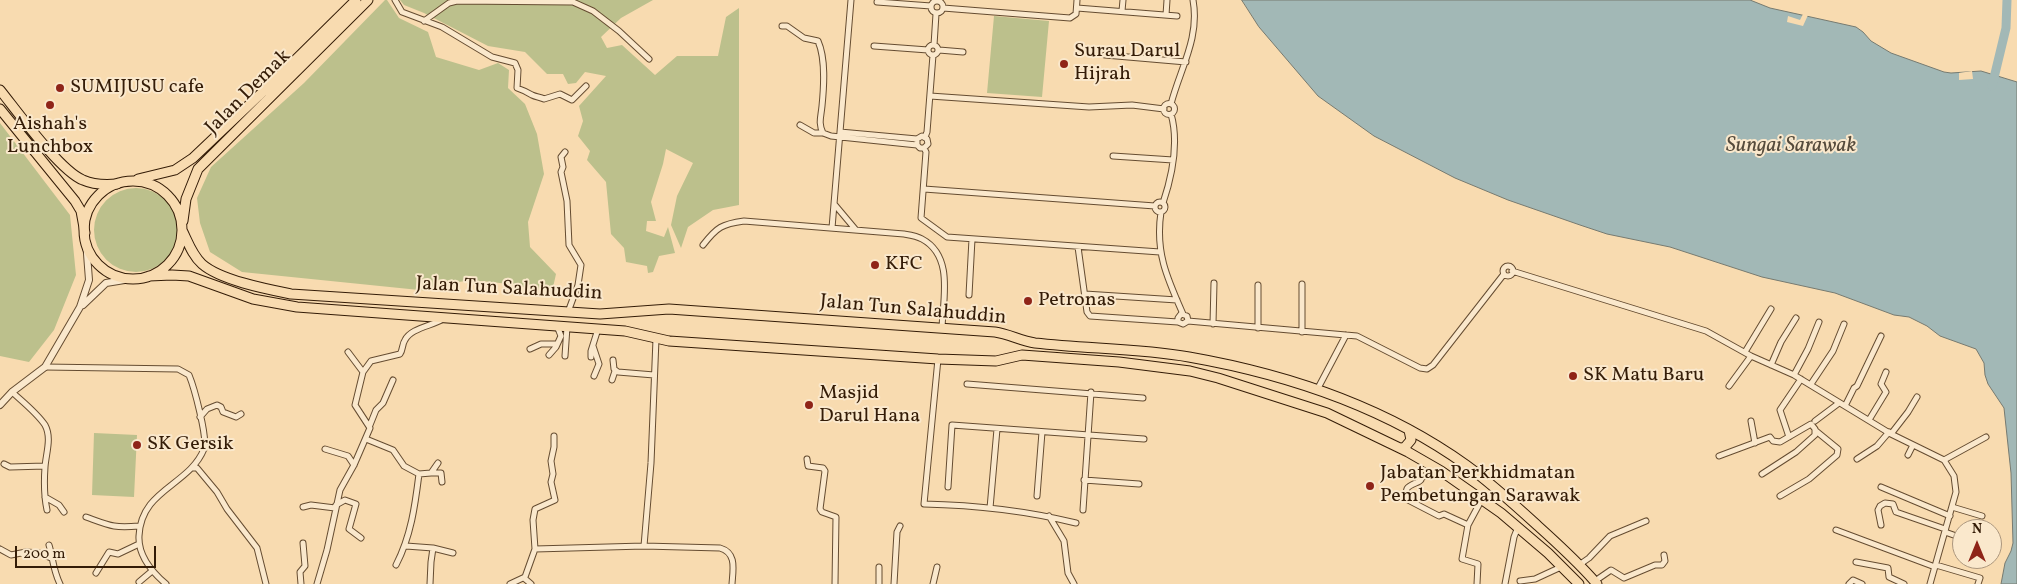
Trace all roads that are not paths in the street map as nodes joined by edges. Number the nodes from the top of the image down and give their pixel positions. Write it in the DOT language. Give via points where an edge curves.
graph roads {
  1 [pos="356,0"];
  2 [pos="368,0"];
  3 [pos="395,0"];
  4 [pos="851,0"];
  5 [pos="938,0"];
  6 [pos="1077,0"];
  7 [pos="1123,0"];
  8 [pos="1168,0"];
  9 [pos="1193,0"];
  10 [pos="877,2"];
  11 [pos="931,6"];
  12 [pos="943,8"];
  13 [pos="1077,8"];
  14 [pos="1122,12"];
  15 [pos="936,14"];
  16 [pos="1166,15"];
  17 [pos="1177,16"];
  18 [pos="424,21"];
  19 [pos="782,26"];
  20 [pos="934,45"];
  21 [pos="874,46"];
  22 [pos="928,50"];
  23 [pos="938,50"];
  24 [pos="963,52"];
  25 [pos="933,55"];
  26 [pos="1105,55"];
  27 [pos="648,59"];
  28 [pos="1186,62"];
  29 [pos="586,86"];
  30 [pos="0,90"];
  31 [pos="930,96"];
  32 [pos="1171,104"];
  33 [pos="0,109"];
  34 [pos="1164,109"];
  35 [pos="1171,114"];
  36 [pos="800,125"];
  37 [pos="823,133"];
  38 [pos="840,135"];
  39 [pos="925,137"];
  40 [pos="917,142"];
  41 [pos="924,148"];
  42 [pos="565,152"];
  43 [pos="1113,156"];
  44 [pos="1173,160"];
  45 [pos="131,181"];
  46 [pos="118,184"];
  47 [pos="924,189"];
  48 [pos="1163,203"];
  49 [pos="835,205"];
  50 [pos="1155,206"];
  51 [pos="1161,212"];
  52 [pos="182,228"];
  53 [pos="832,228"];
  54 [pos="856,230"];
  55 [pos="85,237"];
  56 [pos="972,239"];
  57 [pos="703,245"];
  58 [pos="1078,247"];
  59 [pos="1160,252"];
  60 [pos="149,276"];
  61 [pos="137,278"];
  62 [pos="1214,283"];
  63 [pos="1258,284"];
  64 [pos="1302,284"];
  65 [pos="1085,294"];
  66 [pos="969,295"];
  67 [pos="1177,300"];
  68 [pos="80,307"];
  69 [pos="1771,309"];
  70 [pos="568,312"];
  71 [pos="1183,314"];
  72 [pos="444,318"];
  73 [pos="1796,318"];
  74 [pos="1178,322"];
  75 [pos="1188,322"];
  76 [pos="1819,322"];
  77 [pos="1213,324"];
  78 [pos="1844,324"];
  79 [pos="557,326"];
  80 [pos="567,327"];
  81 [pos="598,328"];
  82 [pos="942,328"];
  83 [pos="1258,328"];
  84 [pos="1302,332"];
  85 [pos="1346,335"];
  86 [pos="1881,336"];
  87 [pos="656,338"];
  88 [pos="557,344"];
  89 [pos="593,346"];
  90 [pos="530,349"];
  91 [pos="348,352"];
  92 [pos="1745,352"];
  93 [pos="549,354"];
  94 [pos="565,356"];
  95 [pos="1751,356"];
  96 [pos="591,357"];
  97 [pos="938,359"];
  98 [pos="614,360"];
  99 [pos="1771,365"];
  100 [pos="45,367"];
  101 [pos="615,371"];
  102 [pos="363,372"];
  103 [pos="1886,372"];
  104 [pos="654,375"];
  105 [pos="1794,375"];
  106 [pos="594,376"];
  107 [pos="1801,379"];
  108 [pos="393,380"];
  109 [pos="612,380"];
  110 [pos="967,384"];
  111 [pos="1811,384"];
  112 [pos="1728,386"];
  113 [pos="1317,390"];
  114 [pos="12,392"];
  115 [pos="1091,392"];
  116 [pos="1143,398"];
  117 [pos="1917,398"];
  118 [pos="1839,403"];
  119 [pos="0,405"];
  120 [pos="1845,406"];
  121 [pos="241,414"];
  122 [pos="200,417"];
  123 [pos="1868,420"];
  124 [pos="1751,421"];
  125 [pos="1815,421"];
  126 [pos="370,425"];
  127 [pos="997,429"];
  128 [pos="1409,430"];
  129 [pos="1816,431"];
  130 [pos="1042,432"];
  131 [pos="1890,432"];
  132 [pos="1087,434"];
  133 [pos="554,436"];
  134 [pos="1789,437"];
  135 [pos="1986,437"];
  136 [pos="366,439"];
  137 [pos="1144,439"];
  138 [pos="1755,443"];
  139 [pos="1913,445"];
  140 [pos="1401,448"];
  141 [pos="325,449"];
  142 [pos="1908,455"];
  143 [pos="1719,456"];
  144 [pos="807,459"];
  145 [pos="1857,459"];
  146 [pos="1944,460"];
  147 [pos="438,462"];
  148 [pos="4,464"];
  149 [pos="354,465"];
  150 [pos="45,466"];
  151 [pos="192,468"];
  152 [pos="1441,471"];
  153 [pos="431,473"];
  154 [pos="419,474"];
  155 [pos="1762,474"];
  156 [pos="1084,480"];
  157 [pos="442,482"];
  158 [pos="1140,484"];
  159 [pos="948,487"];
  160 [pos="1881,487"];
  161 [pos="1037,496"];
  162 [pos="1780,496"];
  163 [pos="45,497"];
  164 [pos="1482,499"];
  165 [pos="335,506"];
  166 [pos="303,507"];
  167 [pos="1952,507"];
  168 [pos="990,508"];
  169 [pos="48,510"];
  170 [pos="1083,510"];
  171 [pos="64,512"];
  172 [pos="1049,516"];
  173 [pos="1950,516"];
  174 [pos="1982,516"];
  175 [pos="86,517"];
  176 [pos="1646,521"];
  177 [pos="1076,523"];
  178 [pos="1468,525"];
  179 [pos="1881,525"];
  180 [pos="139,526"];
  181 [pos="900,526"];
  182 [pos="1518,527"];
  183 [pos="1836,530"];
  184 [pos="1945,530"];
  185 [pos="1952,533"];
  186 [pos="361,538"];
  187 [pos="302,542"];
  188 [pos="49,544"];
  189 [pos="138,544"];
  190 [pos="406,546"];
  191 [pos="644,546"];
  192 [pos="433,548"];
  193 [pos="0,549"];
  194 [pos="535,550"];
  195 [pos="453,553"];
  196 [pos="1664,554"];
  197 [pos="51,558"];
  198 [pos="1856,562"];
  199 [pos="1579,564"];
  200 [pos="396,565"];
  201 [pos="1562,566"];
  202 [pos="1935,566"];
  203 [pos="879,567"];
  204 [pos="937,567"];
  205 [pos="152,571"];
  206 [pos="96,573"];
  207 [pos="524,578"];
  208 [pos="1520,581"];
  209 [pos="139,582"];
  210 [pos="1596,583"];
  211 [pos="60,584"];
  212 [pos="166,584"];
  213 [pos="266,584"];
  214 [pos="301,584"];
  215 [pos="316,584"];
  216 [pos="430,584"];
  217 [pos="510,584"];
  218 [pos="530,584"];
  219 [pos="732,584"];
  220 [pos="835,584"];
  221 [pos="879,584"];
  222 [pos="894,584"];
  223 [pos="933,584"];
  224 [pos="1074,584"];
  225 [pos="1477,584"];
  226 [pos="1505,584"];
  227 [pos="1579,584"];
  228 [pos="1848,584"];
  229 [pos="1862,584"];
  230 [pos="1904,584"];
  231 [pos="1930,584"];
  232 [pos="1978,584"];
  1 -- 45 [label="main road, Jalan Demak" via="193,158 175,170"];
  2 -- 52 [label="main road, Jalan Demak" via="198,169 186,199"];
  3 -- 18 [label="street" via="402,12"];
  4 -- 38 [label="street"];
  5 -- 11 [label="street"];
  5 -- 12 [label="street"];
  6 -- 13 [label="street"];
  7 -- 14 [label="street"];
  8 -- 16 [label="street"];
  9 -- 28 [label="street" via="1194,28"];
  10 -- 11 [label="street"];
  11 -- 15 [label="street"];
  12 -- 13 [label="street" via="1070,18 1075,16"];
  12 -- 15 [label="street"];
  13 -- 14 [label="street"];
  14 -- 16 [label="street"];
  15 -- 20 [label="street"];
  16 -- 17 [label="street"];
  18 -- 27 [label="street" via="457,1 569,1 600,16"];
  18 -- 29 [label="street" via="442,27 492,57 515,63 517,88 532,95 544,99 564,95 572,100"];
  19 -- 37 [label="street" via="804,38 818,41 820,46 824,65 819,122"];
  20 -- 22 [label="street"];
  20 -- 23 [label="street"];
  21 -- 22 [label="street"];
  22 -- 25 [label="street"];
  23 -- 24 [label="street"];
  23 -- 25 [label="street"];
  25 -- 31 [label="street"];
  26 -- 28 [label="street"];
  28 -- 32 [label="street"];
  30 -- 46 [label="main road" via="68,171 90,182"];
  31 -- 34 [label="street"];
  31 -- 39 [label="street"];
  32 -- 34 [label="street"];
  32 -- 35 [label="street" via="1174,108"];
  33 -- 55 [label="main road" via="75,201 83,219"];
  34 -- 35 [label="street" via="1166,114"];
  35 -- 44 [label="street"];
  36 -- 37 [label="street" via="814,133"];
  37 -- 38 [label="street"];
  38 -- 40 [label="street"];
  38 -- 49 [label="street"];
  39 -- 40 [label="street" via="920,137"];
  39 -- 41 [label="street" via="928,143"];
  40 -- 41 [label="street" via="920,148"];
  41 -- 47 [label="street"];
  42 -- 70 [label="street" via="561,157 561,172 567,200 567,236 581,265"];
  43 -- 44 [label="street"];
  44 -- 48 [label="street"];
  45 -- 46 [label="main road"];
  45 -- 52 [label="main road" via="152,185 166,194 176,207"];
  46 -- 55 [label="main road" via="103,191 92,203 86,218"];
  47 -- 50 [label="street"];
  47 -- 56 [label="street" via="921,213 924,221 946,238"];
  48 -- 50 [label="street" via="1158,202"];
  48 -- 51 [label="street" via="1165,209"];
  49 -- 53 [label="street"];
  49 -- 54 [label="street"];
  50 -- 51 [label="street"];
  51 -- 59 [label="street"];
  52 -- 60 [label="main road" via="180,245 173,258"];
  52 -- 70 [label="main road, Jalan Tun Salahuddin" via="193,252 204,265 241,282 271,290 315,296"];
  53 -- 54 [label="street"];
  53 -- 57 [label="street" via="744,221 728,223 715,230"];
  54 -- 82 [label="street" via="904,234 921,238 931,245 940,256 944,271"];
  55 -- 61 [label="main road" via="92,255 105,269 118,276"];
  55 -- 68 [label="street" via="90,280"];
  56 -- 58 [label="street"];
  56 -- 66 [label="street"];
  58 -- 59 [label="street"];
  58 -- 65 [label="street"];
  59 -- 67 [label="street"];
  60 -- 61 [label="main road"];
  60 -- 72 [label="main road, Jalan Tun Salahuddin" via="189,276 274,304"];
  61 -- 68 [label="street" via="106,284"];
  62 -- 77 [label="street"];
  63 -- 83 [label="street"];
  64 -- 84 [label="street"];
  65 -- 67 [label="street"];
  65 -- 74 [label="street" via="1090,316"];
  67 -- 71 [label="street"];
  68 -- 100 [label="street"];
  69 -- 92 [label="street"];
  70 -- 82 [label="main road, Jalan Tun Salahuddin" via="600,314 669,309"];
  71 -- 74 [label="street" via="1178,316"];
  71 -- 75 [label="street" via="1188,316"];
  72 -- 79 [label="main road, Jalan Tun Salahuddin"];
  72 -- 102 [label="street" via="408,335 400,354 371,361"];
  73 -- 99 [label="street"];
  74 -- 75 [label="street"];
  75 -- 77 [label="street"];
  76 -- 105 [label="street"];
  77 -- 83 [label="street"];
  78 -- 111 [label="street" via="1833,351"];
  79 -- 80 [label="main road, Jalan Tun Salahuddin"];
  79 -- 88 [label="street" via="561,334"];
  80 -- 81 [label="main road, Jalan Tun Salahuddin"];
  80 -- 94 [label="street"];
  81 -- 87 [label="main road, Jalan Tun Salahuddin"];
  81 -- 89 [label="street"];
  82 -- 113 [label="main road, Jalan Tun Salahuddin" via="1000,333 1033,343 1161,352 1288,380"];
  83 -- 84 [label="street"];
  84 -- 85 [label="street"];
  85 -- 92 [label="street" via="1357,336 1420,368 1427,368 1433,365 1504,274 1508,276 1512,271 1706,332"];
  85 -- 113 [label="street"];
  86 -- 120 [label="street"];
  87 -- 97 [label="main road, Jalan Tun Salahuddin"];
  87 -- 104 [label="street"];
  88 -- 90 [label="street" via="541,344"];
  88 -- 93 [label="street"];
  89 -- 96 [label="street"];
  89 -- 106 [label="street" via="599,364"];
  91 -- 102 [label="street"];
  92 -- 95 [label="street"];
  95 -- 99 [label="street"];
  95 -- 112 [label="street"];
  97 -- 140 [label="main road, Jalan Tun Salahuddin" via="996,361 1022,355 1190,370 1327,413"];
  97 -- 168 [label="street" via="924,504"];
  98 -- 101 [label="street"];
  99 -- 105 [label="street"];
  100 -- 114 [label="street"];
  100 -- 122 [label="street" via="183,370 189,374"];
  101 -- 104 [label="street"];
  101 -- 109 [label="street"];
  102 -- 126 [label="street" via="355,405"];
  103 -- 123 [label="street" via="1881,384 1886,392"];
  104 -- 191 [label="street"];
  105 -- 107 [label="street"];
  107 -- 111 [label="street"];
  107 -- 134 [label="street" via="1780,410"];
  108 -- 126 [label="street"];
  110 -- 115 [label="street"];
  111 -- 118 [label="street"];
  113 -- 128 [label="main road, Jalan Tun Salahuddin" via="1366,408"];
  114 -- 119 [label="street"];
  114 -- 150 [label="street" via="46,427 49,436"];
  115 -- 116 [label="street"];
  115 -- 132 [label="street"];
  117 -- 131 [label="street"];
  118 -- 120 [label="street"];
  118 -- 125 [label="street"];
  120 -- 123 [label="street"];
  121 -- 122 [label="street" via="236,417 223,412 217,405"];
  122 -- 151 [label="street" via="204,450"];
  123 -- 131 [label="street"];
  124 -- 138 [label="street"];
  126 -- 136 [label="street"];
  127 -- 130 [label="street"];
  127 -- 159 [label="street" via="952,425"];
  127 -- 168 [label="street"];
  128 -- 140 [label="main road" via="1411,440"];
  128 -- 199 [label="main road, Jalan Tun Salahuddin" via="1466,465"];
  129 -- 134 [label="street" via="1811,424"];
  129 -- 155 [label="street" via="1796,452"];
  129 -- 162 [label="street" via="1838,449 1837,455 1809,479"];
  130 -- 132 [label="street"];
  130 -- 161 [label="street"];
  131 -- 139 [label="street"];
  131 -- 145 [label="street" via="1878,446"];
  132 -- 137 [label="street"];
  132 -- 156 [label="street"];
  133 -- 194 [label="street" via="551,461 555,500 535,509"];
  134 -- 138 [label="street" via="1780,442 1770,437"];
  135 -- 146 [label="street"];
  136 -- 149 [label="street"];
  136 -- 154 [label="street" via="393,450 404,466"];
  138 -- 143 [label="street"];
  139 -- 142 [label="street"];
  139 -- 146 [label="street"];
  140 -- 152 [label="main road, Jalan Tun Salahuddin"];
  141 -- 149 [label="street" via="348,456"];
  144 -- 220 [label="street" via="808,466 825,471 820,509 836,517"];
  146 -- 167 [label="street" via="1956,484"];
  147 -- 153 [label="street"];
  148 -- 150 [label="street" via="10,467"];
  149 -- 165 [label="street"];
  150 -- 163 [label="street"];
  151 -- 180 [label="street" via="148,505"];
  151 -- 213 [label="street" via="197,468 217,492 226,509 257,548"];
  152 -- 164 [label="main road, Jalan Tun Salahuddin"];
  152 -- 178 [label="street" via="1410,484 1406,494 1408,500 1439,516 1444,514"];
  153 -- 154 [label="street"];
  153 -- 157 [label="street" via="441,473"];
  154 -- 190 [label="street"];
  156 -- 158 [label="street"];
  156 -- 170 [label="street"];
  160 -- 173 [label="street"];
  163 -- 169 [label="street"];
  163 -- 171 [label="street"];
  164 -- 178 [label="street"];
  164 -- 182 [label="main road, Jalan Tun Salahuddin"];
  165 -- 166 [label="street" via="311,504"];
  165 -- 186 [label="street" via="345,500 356,504 349,529"];
  165 -- 215 [label="street" via="327,550"];
  167 -- 173 [label="street"];
  167 -- 174 [label="street"];
  168 -- 172 [label="street"];
  172 -- 177 [label="street"];
  172 -- 224 [label="street" via="1064,541 1068,573"];
  173 -- 184 [label="street"];
  175 -- 180 [label="street" via="115,527"];
  176 -- 199 [label="street" via="1610,536"];
  178 -- 225 [label="street" via="1462,560 1478,564"];
  179 -- 184 [label="street" via="1878,510 1889,503 1893,504 1896,512"];
  180 -- 189 [label="street"];
  181 -- 222 [label="street" via="896,536"];
  182 -- 201 [label="main road, Jalan Tun Salahuddin"];
  182 -- 226 [label="street"];
  183 -- 202 [label="street"];
  184 -- 185 [label="street"];
  184 -- 202 [label="street"];
  187 -- 214 [label="street" via="305,566 300,572"];
  188 -- 197 [label="street"];
  189 -- 205 [label="street"];
  189 -- 206 [label="street" via="118,554 109,552"];
  190 -- 192 [label="street"];
  190 -- 200 [label="street"];
  191 -- 194 [label="street"];
  191 -- 219 [label="street" via="726,550 732,555 734,566"];
  192 -- 195 [label="street"];
  192 -- 216 [label="street"];
  193 -- 197 [label="street" via="10,555 26,552"];
  194 -- 207 [label="street"];
  196 -- 210 [label="street" via="1662,565 1624,578 1611,570"];
  197 -- 211 [label="street"];
  198 -- 230 [label="street" via="1888,568 1889,578"];
  199 -- 210 [label="main road, Jalan Tun Salahuddin"];
  201 -- 208 [label="street" via="1535,579"];
  201 -- 227 [label="main road, Jalan Tun Salahuddin"];
  202 -- 231 [label="street"];
  202 -- 232 [label="street" via="1980,578"];
  203 -- 221 [label="street"];
  204 -- 223 [label="street"];
  205 -- 209 [label="street"];
  205 -- 212 [label="street"];
  207 -- 217 [label="street"];
  207 -- 218 [label="street"];
  228 -- 229 [label="street" via="1853,580"];
}
